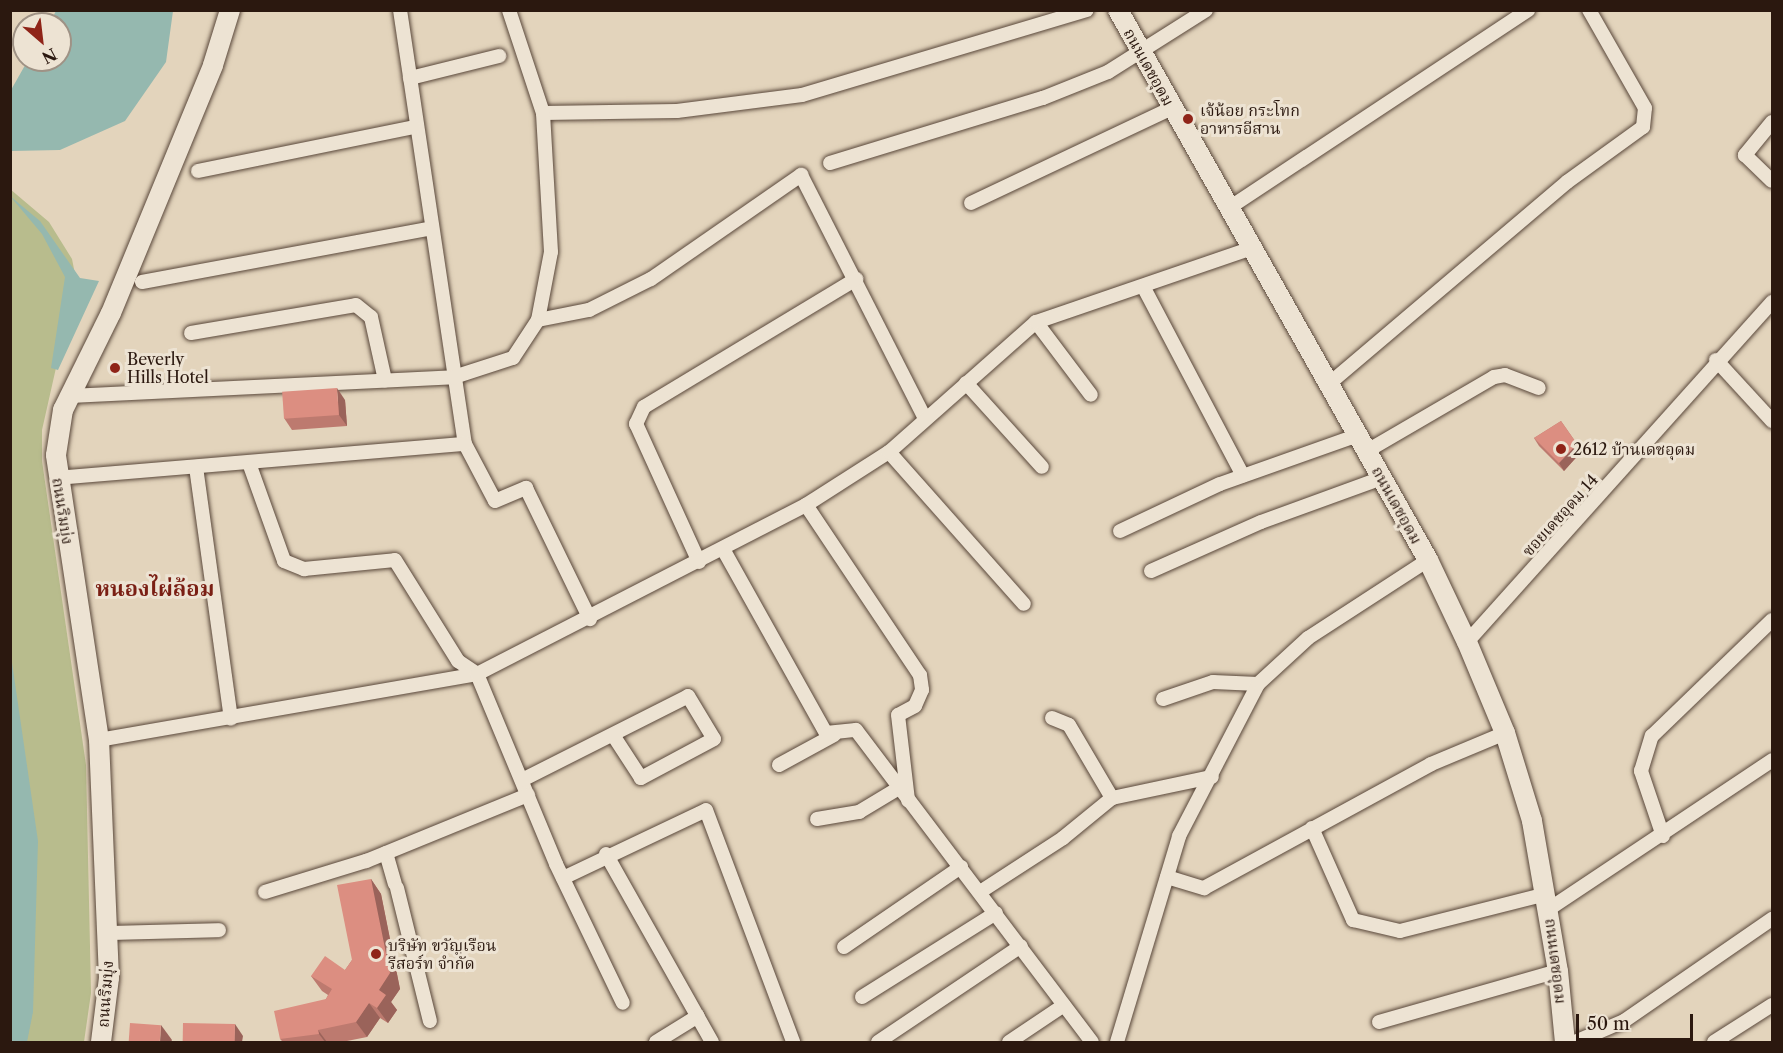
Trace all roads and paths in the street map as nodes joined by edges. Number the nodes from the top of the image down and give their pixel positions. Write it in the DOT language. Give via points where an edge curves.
graph roads {
  1 [pos="230,10"];
  2 [pos="400,10"];
  3 [pos="508,10"];
  4 [pos="1087,10"];
  5 [pos="1118,10"];
  6 [pos="1206,10"];
  7 [pos="1528,10"];
  8 [pos="1589,10"];
  9 [pos="1141,52"];
  10 [pos="499,56"];
  11 [pos="410,78"];
  12 [pos="1172,108"];
  13 [pos="543,113"];
  14 [pos="1773,122"];
  15 [pos="414,127"];
  16 [pos="830,163"];
  17 [pos="198,171"];
  18 [pos="1773,181"];
  19 [pos="971,203"];
  20 [pos="1229,208"];
  21 [pos="428,229"];
  22 [pos="1252,248"];
  23 [pos="856,279"];
  24 [pos="142,282"];
  25 [pos="1144,288"];
  26 [pos="1773,302"];
  27 [pos="538,320"];
  28 [pos="1036,322"];
  29 [pos="191,333"];
  30 [pos="1716,360"];
  31 [pos="454,377"];
  32 [pos="385,380"];
  33 [pos="966,383"];
  34 [pos="1330,383"];
  35 [pos="1539,388"];
  36 [pos="1091,394"];
  37 [pos="70,396"];
  38 [pos="925,418"];
  39 [pos="1773,421"];
  40 [pos="1362,443"];
  41 [pos="465,444"];
  42 [pos="889,452"];
  43 [pos="249,463"];
  44 [pos="196,467"];
  45 [pos="1042,467"];
  46 [pos="1243,476"];
  47 [pos="57,478"];
  48 [pos="1382,478"];
  49 [pos="806,505"];
  50 [pos="1119,531"];
  51 [pos="723,549"];
  52 [pos="1428,560"];
  53 [pos="699,562"];
  54 [pos="1151,571"];
  55 [pos="1024,604"];
  56 [pos="590,619"];
  57 [pos="1773,620"];
  58 [pos="1467,642"];
  59 [pos="477,674"];
  60 [pos="1258,684"];
  61 [pos="1163,699"];
  62 [pos="1052,718"];
  63 [pos="231,719"];
  64 [pos="1505,733"];
  65 [pos="613,735"];
  66 [pos="834,735"];
  67 [pos="99,740"];
  68 [pos="1773,760"];
  69 [pos="779,765"];
  70 [pos="1212,777"];
  71 [pos="522,780"];
  72 [pos="899,788"];
  73 [pos="528,795"];
  74 [pos="1112,798"];
  75 [pos="908,800"];
  76 [pos="817,819"];
  77 [pos="1312,828"];
  78 [pos="1663,836"];
  79 [pos="386,853"];
  80 [pos="606,854"];
  81 [pos="961,867"];
  82 [pos="1167,877"];
  83 [pos="563,878"];
  84 [pos="265,892"];
  85 [pos="980,892"];
  86 [pos="1548,902"];
  87 [pos="996,913"];
  88 [pos="1773,920"];
  89 [pos="219,930"];
  90 [pos="108,933"];
  91 [pos="1021,946"];
  92 [pos="844,947"];
  93 [pos="1558,971"];
  94 [pos="862,997"];
  95 [pos="623,1003"];
  96 [pos="1064,1005"];
  97 [pos="1773,1005"];
  98 [pos="698,1016"];
  99 [pos="430,1021"];
  100 [pos="1379,1022"];
  101 [pos="101,1042"];
  102 [pos="656,1042"];
  103 [pos="712,1042"];
  104 [pos="793,1042"];
  105 [pos="878,1042"];
  106 [pos="1009,1042"];
  107 [pos="1092,1042"];
  108 [pos="1117,1042"];
  109 [pos="1564,1042"];
  110 [pos="1575,1042"];
  111 [pos="1714,1042"];
  1 -- 37 [label="main road, ถนนริมบุ่ง" via="213,65 111,313"];
  2 -- 11 [label="street"];
  3 -- 13 [label="street"];
  4 -- 13 [label="street" via="802,95 677,111"];
  5 -- 9 [label="main road, ถนนเดชอุดม"];
  6 -- 9 [label="street"];
  7 -- 20 [label="street"];
  8 -- 34 [label="street" via="1644,108 1643,127 1567,182"];
  9 -- 12 [label="main road, ถนนเดชอุดม"];
  9 -- 16 [label="street" via="1043,98"];
  10 -- 11 [label="street"];
  11 -- 15 [label="street"];
  12 -- 19 [label="street"];
  12 -- 20 [label="main road, ถนนเดชอุดม"];
  13 -- 27 [label="street" via="551,252"];
  14 -- 18 [label="street" via="1745,155"];
  15 -- 17 [label="street"];
  15 -- 21 [label="street"];
  20 -- 22 [label="main road, ถนนเดชอุดม"];
  21 -- 24 [label="street"];
  21 -- 31 [label="street"];
  22 -- 25 [label="street"];
  22 -- 34 [label="main road, ถนนเดชอุดม"];
  23 -- 27 [label="street" via="801,175 651,279 589,310"];
  23 -- 38 [label="street"];
  23 -- 53 [label="street" via="644,407 636,424"];
  25 -- 28 [label="street"];
  25 -- 46 [label="street"];
  26 -- 30 [label="street, ซอยเดชอุดม 14"];
  27 -- 31 [label="street" via="513,358"];
  28 -- 33 [label="street"];
  28 -- 36 [label="street"];
  29 -- 32 [label="street" via="356,305 371,316"];
  30 -- 39 [label="street"];
  30 -- 58 [label="street, ซอยเดชอุดม 14" via="1683,405"];
  31 -- 32 [label="street"];
  31 -- 41 [label="street"];
  32 -- 37 [label="street"];
  33 -- 38 [label="street"];
  33 -- 45 [label="street"];
  34 -- 40 [label="main road, ถนนเดชอุดม"];
  35 -- 40 [label="street" via="1505,375 1494,377"];
  37 -- 47 [label="main road, ถนนริมบุ่ง" via="56,455"];
  38 -- 42 [label="street"];
  40 -- 46 [label="street"];
  40 -- 48 [label="main road, ถนนเดชอุดม"];
  41 -- 43 [label="street"];
  41 -- 56 [label="street" via="495,501 526,488"];
  42 -- 49 [label="street"];
  42 -- 55 [label="street"];
  43 -- 44 [label="street"];
  43 -- 59 [label="street" via="284,561 304,568 395,560 458,661"];
  44 -- 47 [label="street"];
  44 -- 63 [label="street"];
  46 -- 50 [label="street"];
  47 -- 67 [label="main road, ถนนริมบุ่ง"];
  48 -- 52 [label="main road, ถนนเดชอุดม"];
  48 -- 54 [label="street" via="1262,522"];
  49 -- 51 [label="street"];
  49 -- 75 [label="street" via="920,675 922,690 915,706 898,715"];
  51 -- 53 [label="street"];
  51 -- 66 [label="street" via="826,732"];
  52 -- 58 [label="main road, ถนนเดชอุดม"];
  52 -- 60 [label="street" via="1308,638"];
  53 -- 56 [label="street"];
  56 -- 59 [label="street"];
  57 -- 78 [label="street" via="1652,736 1641,771"];
  58 -- 64 [label="main road, ถนนเดชอุดม"];
  59 -- 63 [label="street"];
  59 -- 71 [label="street"];
  60 -- 61 [label="street" via="1213,682"];
  60 -- 70 [label="street"];
  62 -- 74 [label="street" via="1069,726"];
  63 -- 67 [label="street"];
  64 -- 77 [label="street" via="1431,764"];
  64 -- 86 [label="main road, ถนนเดชอุดม" via="1532,821"];
  65 -- 65 [label="street" via="688,696 714,739 641,778"];
  65 -- 71 [label="street"];
  66 -- 69 [label="street"];
  66 -- 72 [label="street" via="856,730"];
  67 -- 90 [label="main road, ถนนริมบุ่ง"];
  68 -- 78 [label="street"];
  70 -- 74 [label="street"];
  70 -- 82 [label="street" via="1179,836"];
  71 -- 73 [label="street"];
  72 -- 75 [label="street"];
  72 -- 76 [label="street" via="859,812"];
  73 -- 79 [label="street"];
  73 -- 83 [label="street"];
  74 -- 85 [label="street" via="1063,838"];
  75 -- 81 [label="street"];
  77 -- 82 [label="street" via="1204,888"];
  77 -- 86 [label="street" via="1353,920 1400,931"];
  78 -- 86 [label="street"];
  79 -- 84 [label="street"];
  79 -- 99 [label="street"];
  80 -- 83 [label="street"];
  80 -- 98 [label="street"];
  80 -- 104 [label="street" via="706,810"];
  81 -- 85 [label="street"];
  81 -- 92 [label="street"];
  82 -- 108 [label="street"];
  83 -- 95 [label="street"];
  85 -- 87 [label="street"];
  86 -- 93 [label="main road, ถนนเดชอุดม"];
  87 -- 91 [label="street"];
  87 -- 94 [label="street"];
  88 -- 110 [label="street" via="1624,1021"];
  89 -- 90 [label="street"];
  90 -- 101 [label="main road, ถนนริมบุ่ง"];
  91 -- 96 [label="street"];
  91 -- 105 [label="street"];
  93 -- 100 [label="street"];
  93 -- 109 [label="main road, ถนนเดชอุดม"];
  96 -- 106 [label="street"];
  96 -- 107 [label="street"];
  97 -- 111 [label="street"];
  98 -- 102 [label="street"];
  98 -- 103 [label="street"];
}
